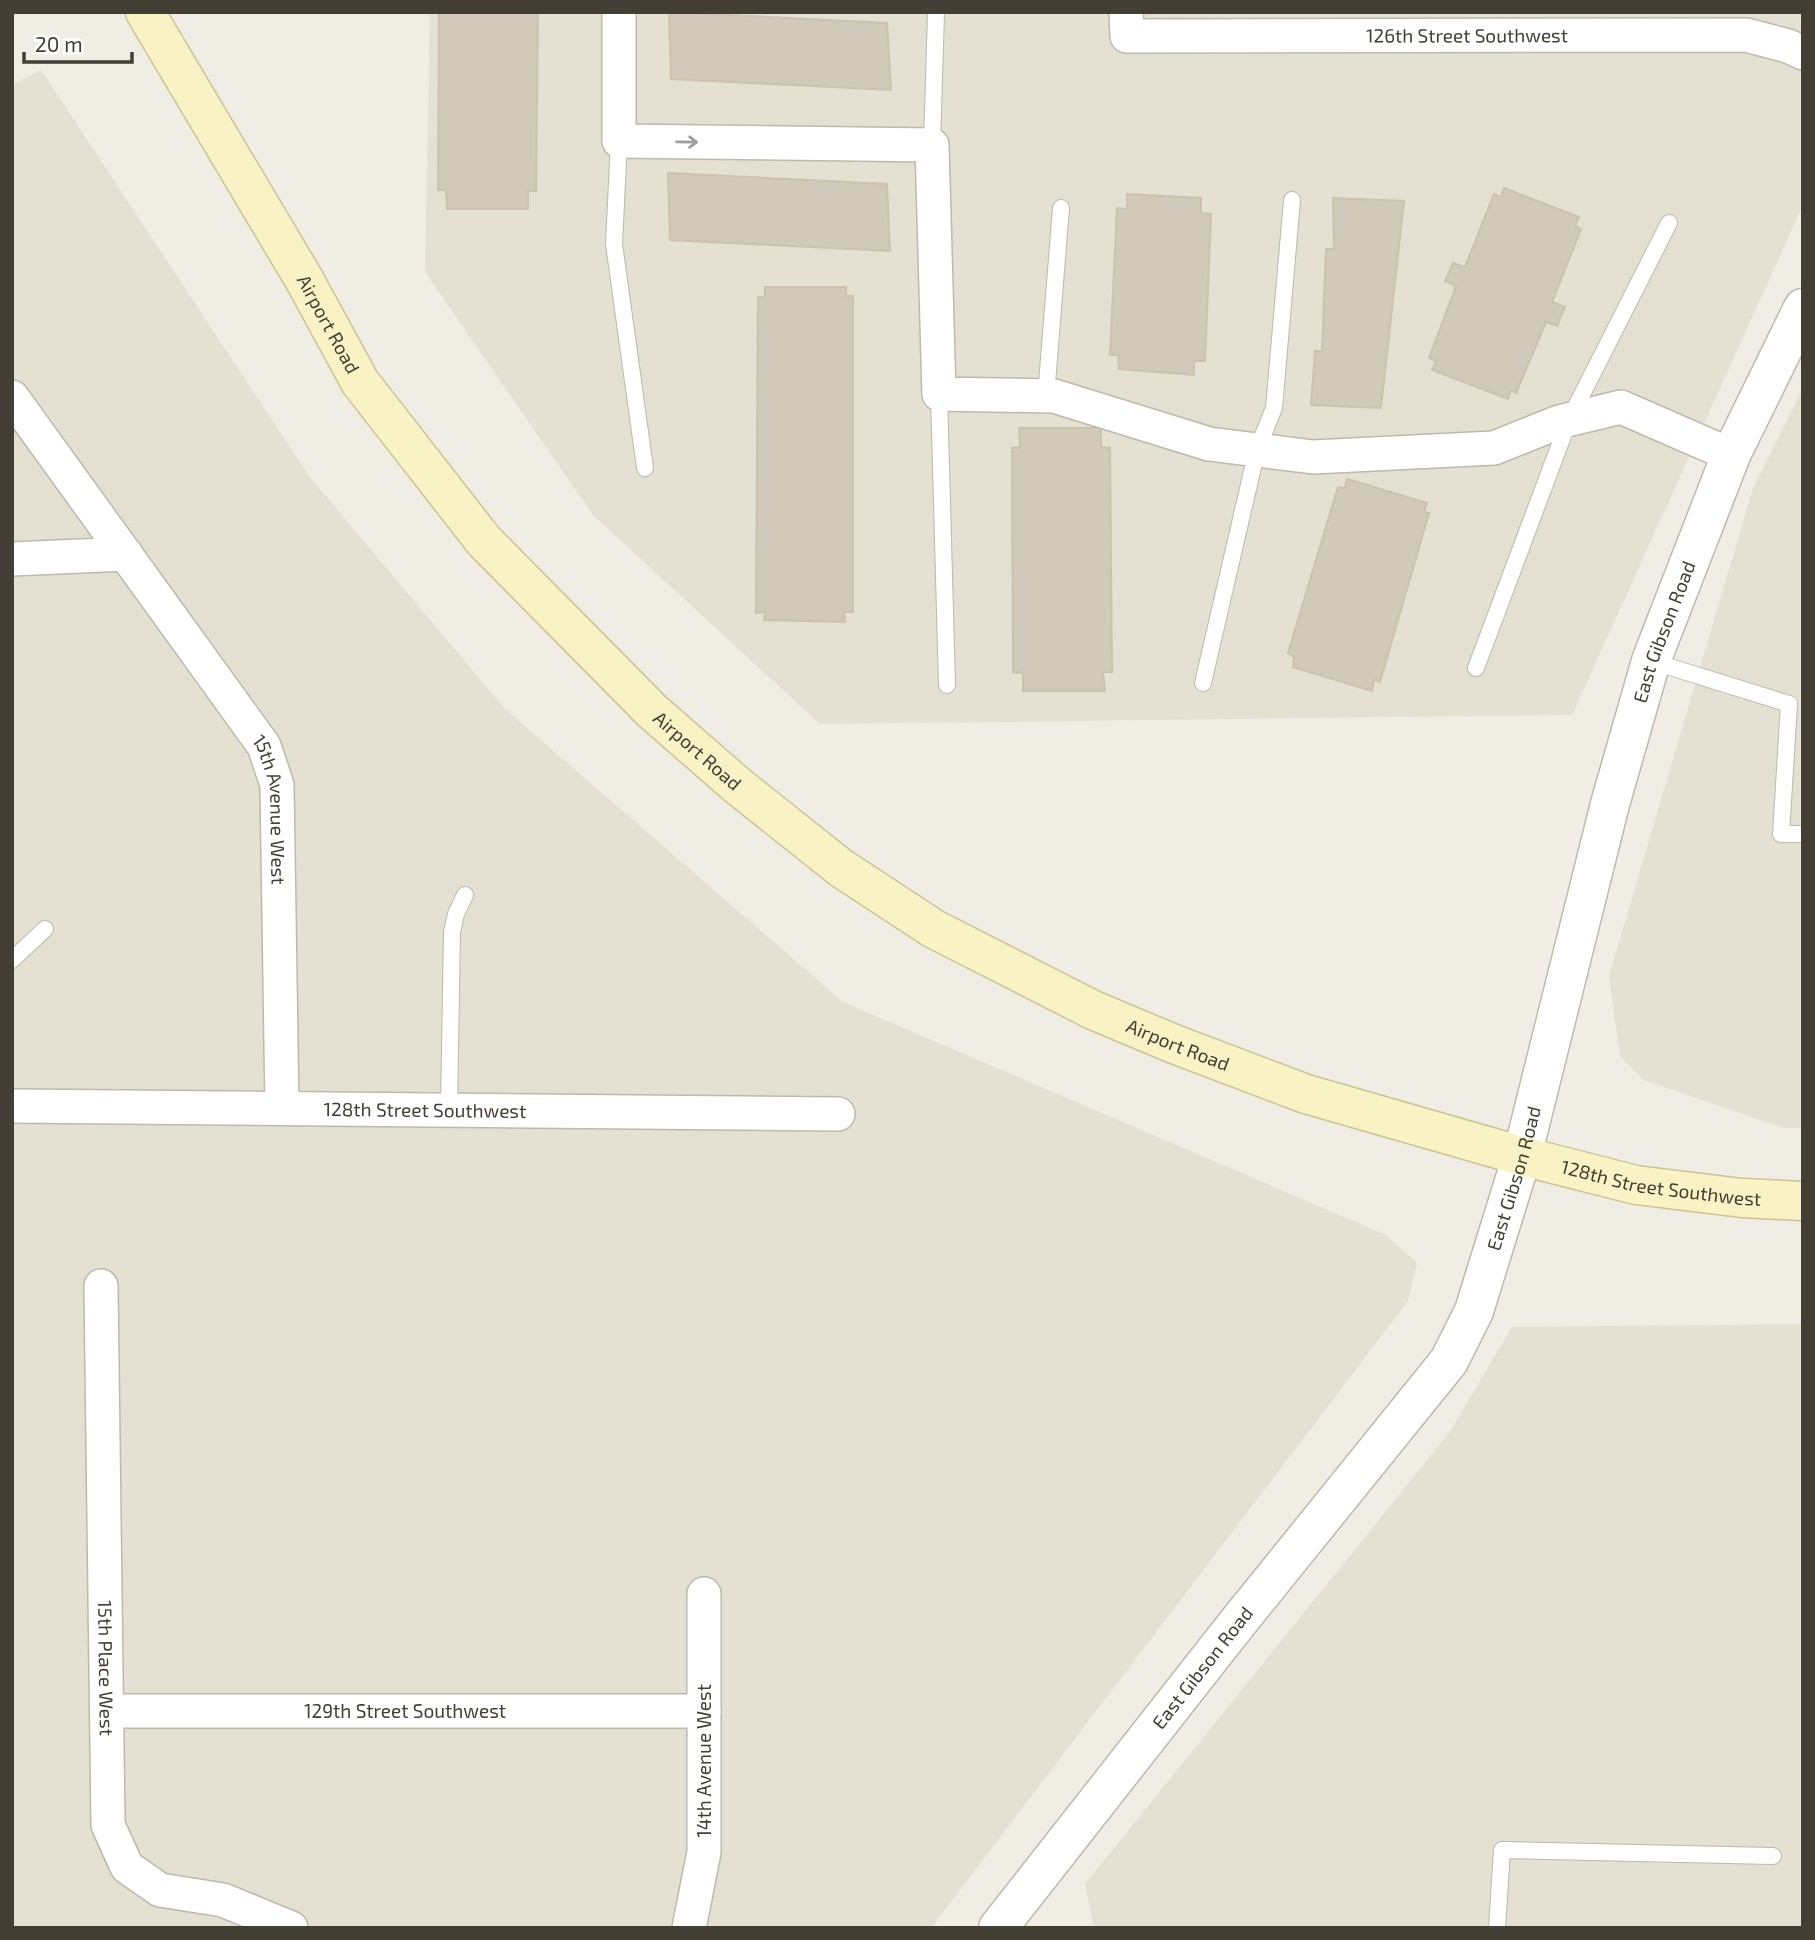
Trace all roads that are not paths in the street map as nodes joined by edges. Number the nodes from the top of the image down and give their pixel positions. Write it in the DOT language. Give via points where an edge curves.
graph roads {
  1 [pos="145,12"];
  2 [pos="619,12"];
  3 [pos="936,12"];
  4 [pos="1127,24"];
  5 [pos="1803,53"];
  6 [pos="619,141"];
  7 [pos="932,145"];
  8 [pos="1292,200"];
  9 [pos="1061,208"];
  10 [pos="1669,223"];
  11 [pos="1803,308"];
  12 [pos="939,394"];
  13 [pos="1046,396"];
  14 [pos="12,397"];
  15 [pos="1569,420"];
  16 [pos="1257,450"];
  17 [pos="1731,455"];
  18 [pos="645,468"];
  19 [pos="126,554"];
  20 [pos="12,559"];
  21 [pos="1651,661"];
  22 [pos="1476,668"];
  23 [pos="1203,683"];
  24 [pos="947,684"];
  25 [pos="1803,834"];
  26 [pos="465,895"];
  27 [pos="45,929"];
  28 [pos="12,960"];
  29 [pos="12,1106"];
  30 [pos="282,1108"];
  31 [pos="449,1110"];
  32 [pos="838,1114"];
  33 [pos="1522,1156"];
  34 [pos="1803,1201"];
  35 [pos="101,1286"];
  36 [pos="704,1594"];
  37 [pos="107,1710"];
  38 [pos="704,1710"];
  39 [pos="1773,1856"];
  40 [pos="291,1928"];
  41 [pos="689,1928"];
  42 [pos="998,1928"];
  43 [pos="1497,1928"];
  1 -- 33 [label="main road, Airport Road" via="305,281 360,383 484,541 652,711 738,786 841,868 934,929 1093,1010 1306,1094"];
  2 -- 6 [label="street"];
  3 -- 7 [label="lane"];
  4 -- 5 [label="street, 126th Street Southwest" via="1745,35"];
  6 -- 7 [label="street, one-way"];
  6 -- 18 [label="lane" via="614,244"];
  7 -- 12 [label="street"];
  8 -- 16 [label="lane" via="1274,408"];
  9 -- 13 [label="lane"];
  10 -- 15 [label="lane"];
  11 -- 17 [label="street, East Gibson Road"];
  12 -- 13 [label="street"];
  12 -- 24 [label="lane"];
  13 -- 16 [label="street" via="1209,444"];
  14 -- 19 [label="street, 15th Avenue West"];
  15 -- 16 [label="street" via="1494,448 1313,457"];
  15 -- 17 [label="street" via="1621,407"];
  15 -- 22 [label="lane"];
  16 -- 23 [label="lane"];
  17 -- 21 [label="street, East Gibson Road"];
  19 -- 20 [label="street"];
  19 -- 30 [label="street, 15th Avenue West" via="264,746 277,785"];
  21 -- 25 [label="lane" via="1789,704 1781,834"];
  21 -- 33 [label="street, East Gibson Road" via="1610,804"];
  26 -- 31 [label="lane" via="452,932"];
  27 -- 28 [label="lane"];
  29 -- 30 [label="street, 128th Street Southwest"];
  30 -- 31 [label="street, 128th Street Southwest"];
  31 -- 32 [label="street, 128th Street Southwest"];
  33 -- 34 [label="main road, 128th Street Southwest" via="1636,1185"];
  33 -- 42 [label="street, East Gibson Road" via="1474,1311 1449,1361"];
  35 -- 37 [label="street, 15th Place West"];
  36 -- 38 [label="street, 14th Avenue West"];
  37 -- 38 [label="street, 129th Street Southwest"];
  37 -- 40 [label="street, 15th Place West" via="108,1825 127,1867 160,1890 223,1900"];
  38 -- 41 [label="street, 14th Avenue West" via="704,1852"];
  39 -- 43 [label="lane" via="1502,1850"];
}
